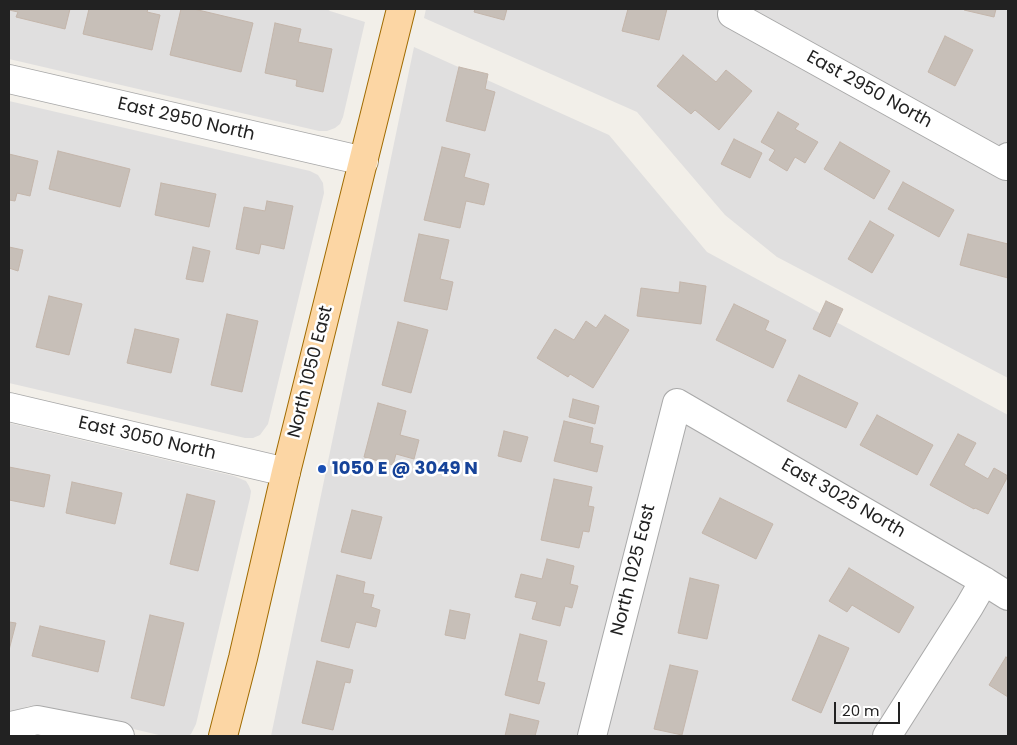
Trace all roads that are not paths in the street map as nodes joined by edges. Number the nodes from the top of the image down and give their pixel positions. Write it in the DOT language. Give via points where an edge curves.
graph roads {
  1 [pos="401,9"];
  2 [pos="733,11"];
  3 [pos="9,80"];
  4 [pos="364,161"];
  5 [pos="1007,162"];
  6 [pos="677,403"];
  7 [pos="9,406"];
  8 [pos="286,472"];
  9 [pos="984,581"];
  10 [pos="1008,596"];
  11 [pos="9,728"];
  12 [pos="120,736"];
  13 [pos="223,736"];
  14 [pos="592,736"];
  15 [pos="888,736"];
  1 -- 4 [label="main road, North 1050 East"];
  2 -- 5 [label="street, East 2950 North"];
  3 -- 4 [label="street, East 2950 North"];
  4 -- 8 [label="main road, North 1050 East"];
  6 -- 9 [label="street, East 3025 North"];
  6 -- 14 [label="street, North 1025 East"];
  7 -- 8 [label="street, East 3050 North"];
  8 -- 13 [label="main road, North 1050 East"];
  9 -- 10 [label="street, East 3025 North"];
  9 -- 15 [label="street"];
  11 -- 12 [label="street" via="37,720"];
}
